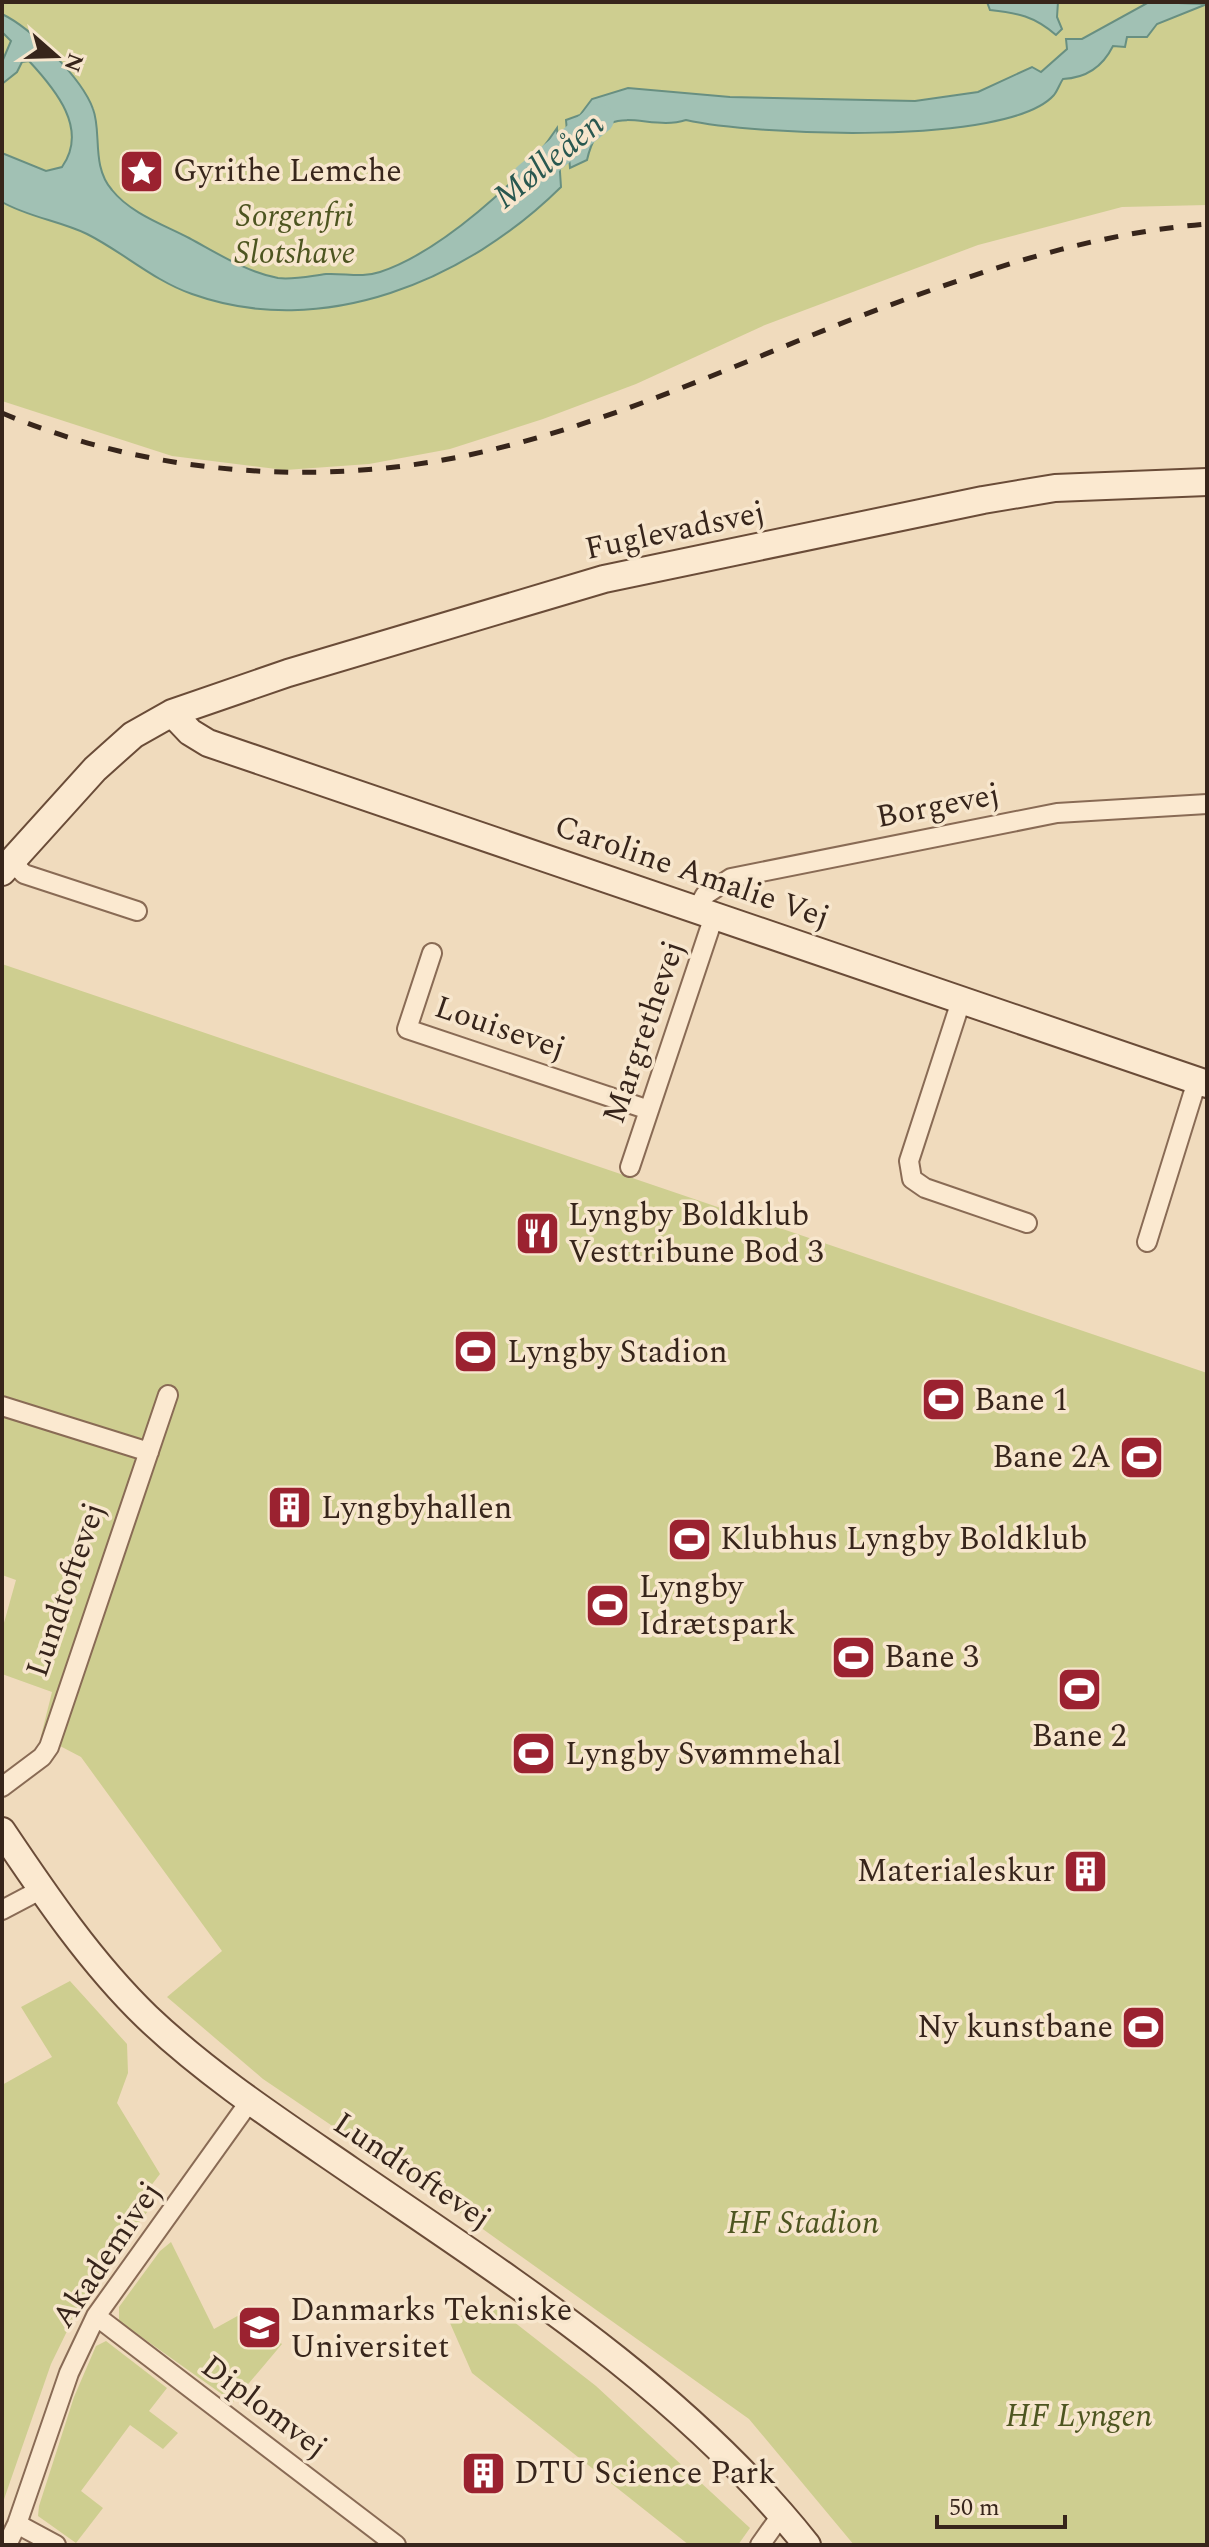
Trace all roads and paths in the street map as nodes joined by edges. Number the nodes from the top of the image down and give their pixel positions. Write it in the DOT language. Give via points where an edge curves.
graph roads {
  1 [pos="1207,482"];
  2 [pos="172,713"];
  3 [pos="1207,804"];
  4 [pos="7,867"];
  5 [pos="137,911"];
  6 [pos="705,913"];
  7 [pos="432,953"];
  8 [pos="961,1001"];
  9 [pos="1202,1082"];
  10 [pos="649,1110"];
  11 [pos="630,1167"];
  12 [pos="1027,1223"];
  13 [pos="1147,1242"];
  14 [pos="168,1395"];
  15 [pos="2,1406"];
  16 [pos="149,1452"];
  17 [pos="2,1787"];
  18 [pos="2,1831"];
  19 [pos="42,1889"];
  20 [pos="2,1910"];
  21 [pos="250,2101"];
  22 [pos="96,2316"];
  23 [pos="782,2514"];
  24 [pos="17,2524"];
  25 [pos="7,2545"];
  26 [pos="56,2545"];
  27 [pos="396,2545"];
  28 [pos="760,2545"];
  29 [pos="807,2545"];
  1 -- 2 [label="street, Fuglevadsvej" via="1048,489 604,579"];
  2 -- 4 [label="street, Fuglevadsvej" via="133,735 95,769"];
  2 -- 6 [label="street, Caroline Amalie Vej" via="208,743"];
  3 -- 6 [label="street, Borgevej" via="1057,813 731,878 705,895"];
  4 -- 5 [label="street"];
  6 -- 8 [label="street, Caroline Amalie Vej"];
  6 -- 10 [label="street, Margrethevej"];
  7 -- 10 [label="street, Louisevej" via="407,1029"];
  8 -- 9 [label="street, Caroline Amalie Vej"];
  8 -- 12 [label="street" via="909,1161 912,1179"];
  9 -- 13 [label="street, Caroline Amalie Vej"];
  10 -- 11 [label="street, Margrethevej"];
  14 -- 16 [label="street, Lundtoftevej"];
  15 -- 16 [label="street"];
  16 -- 17 [label="street, Lundtoftevej" via="49,1747"];
  18 -- 19 [label="street, Lundtoftevej"];
  19 -- 20 [label="street"];
  19 -- 21 [label="street, Lundtoftevej" via="147,2017"];
  21 -- 22 [label="street, Akademivej"];
  21 -- 23 [label="street, Lundtoftevej" via="568,2320 693,2424"];
  22 -- 24 [label="street, Akademivej" via="69,2373"];
  22 -- 27 [label="street, Diplomvej"];
  23 -- 28 [label="street"];
  23 -- 29 [label="street, Lundtoftevej"];
  24 -- 25 [label="street, Akademivej"];
  24 -- 26 [label="street"];
}
